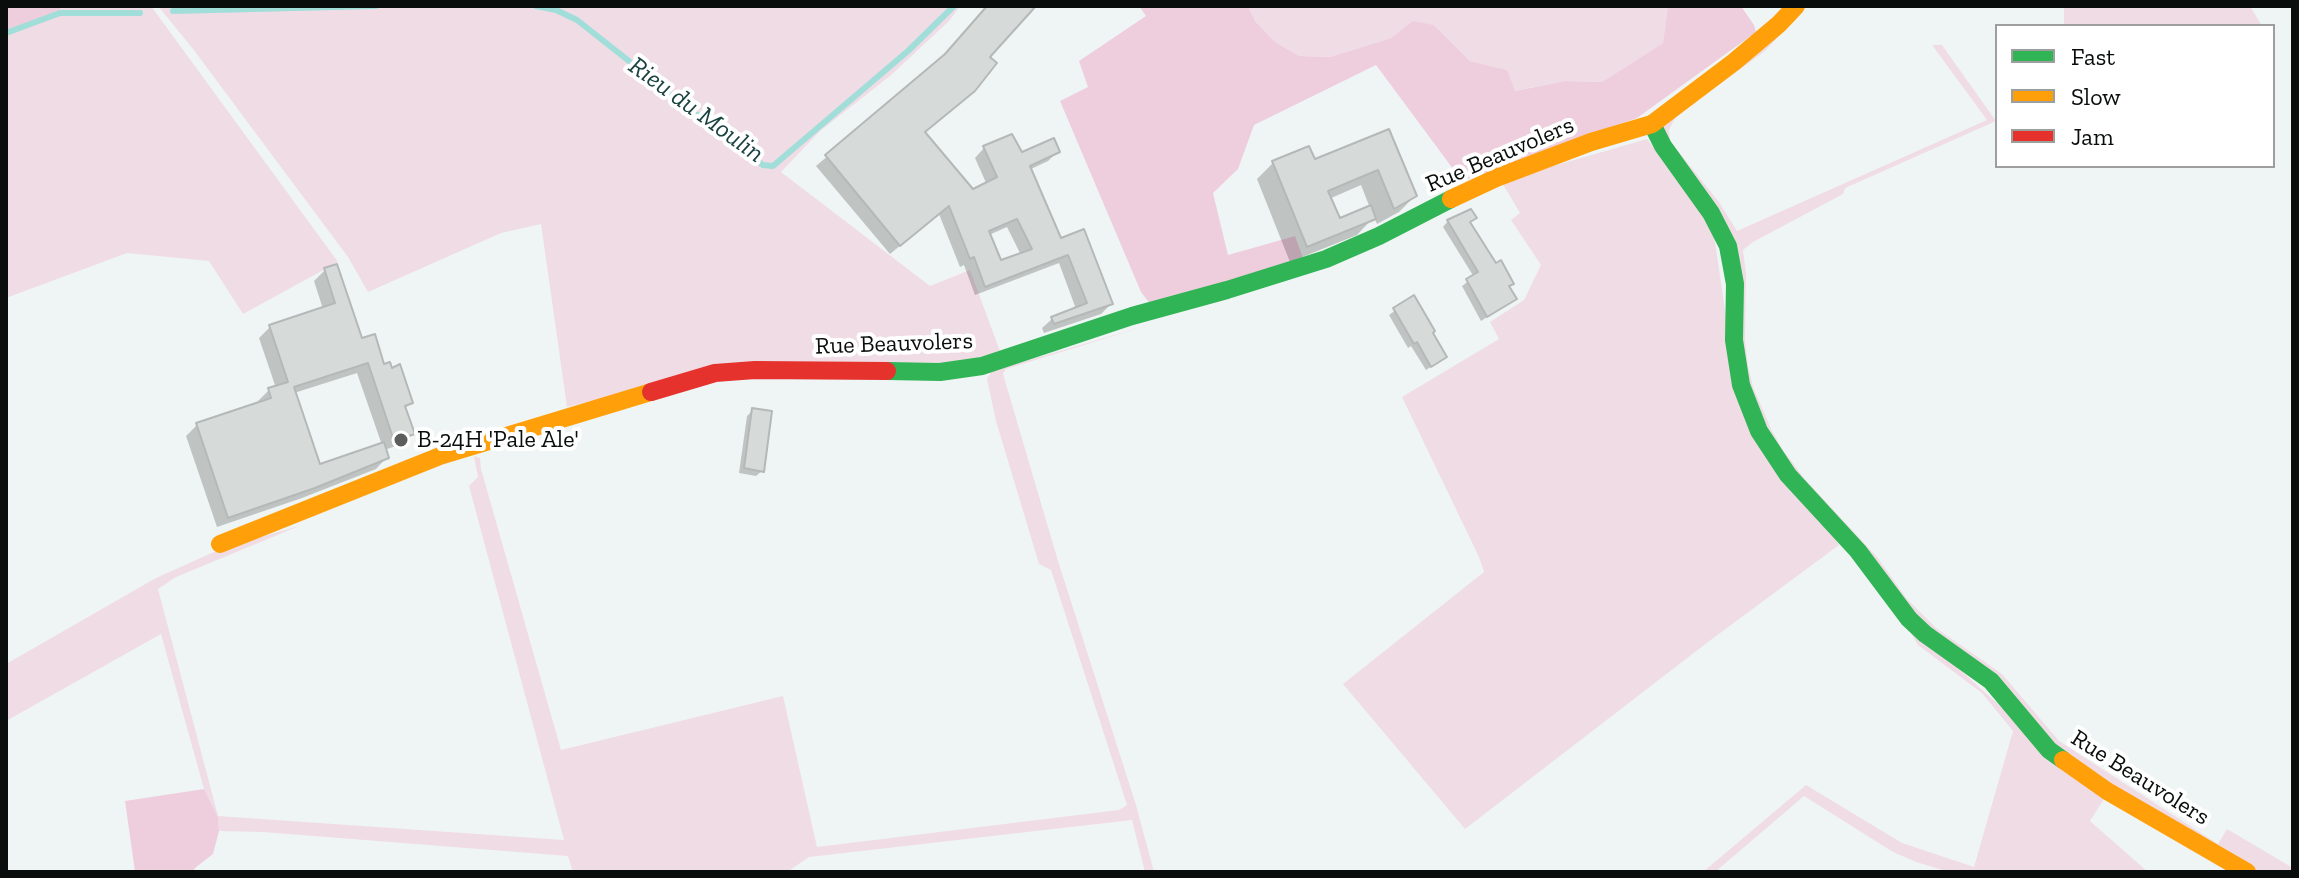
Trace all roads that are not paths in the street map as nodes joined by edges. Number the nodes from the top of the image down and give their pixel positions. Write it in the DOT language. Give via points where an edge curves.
graph roads {
  1 [pos="1796,6"];
  2 [pos="1652,124"];
  3 [pos="220,544"];
  4 [pos="2247,872"];
  1 -- 2 [label="street, Rue Beauvolers" via="1734,62"];
  2 -- 3 [label="street, Rue Beauvolers" via="1496,178 1326,259 982,366 940,372 715,373 440,456"];
  2 -- 4 [label="street, Rue Beauvolers" via="1728,246 1741,385 1759,431 1788,475 1858,551 1909,619 1991,681 2049,750 2107,791"];
}
